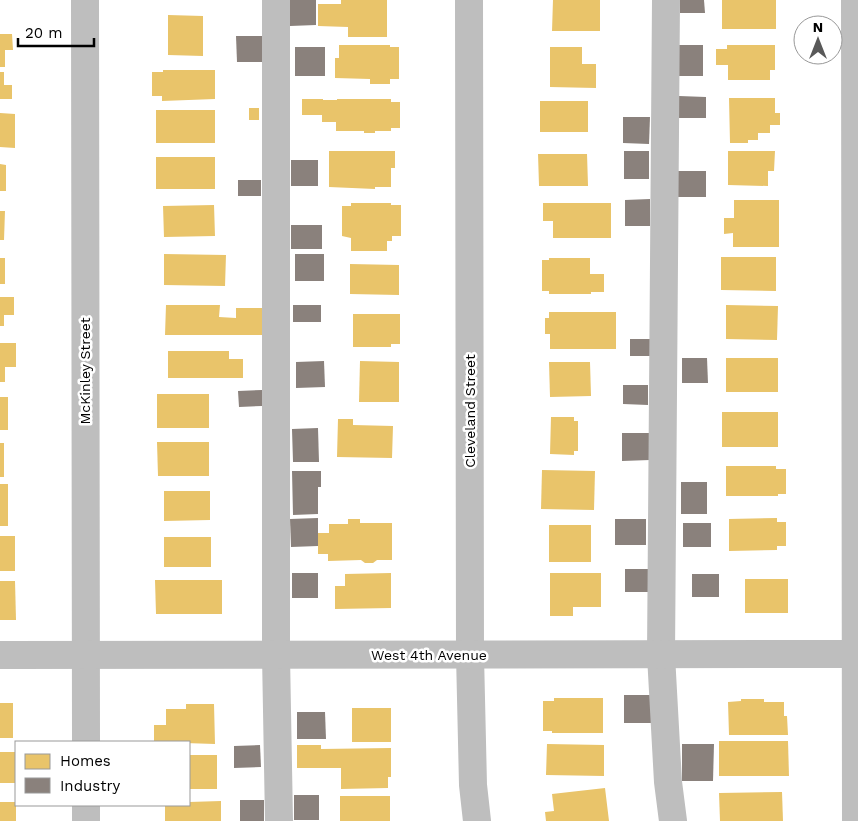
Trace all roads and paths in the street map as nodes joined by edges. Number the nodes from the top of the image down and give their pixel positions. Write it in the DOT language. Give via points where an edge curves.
graph roads {
  1 [pos="85,0"];
  2 [pos="276,0"];
  3 [pos="469,0"];
  4 [pos="666,0"];
  5 [pos="855,0"];
  6 [pos="470,654"];
  7 [pos="661,654"];
  8 [pos="857,654"];
  9 [pos="0,655"];
  10 [pos="86,655"];
  11 [pos="276,655"];
  12 [pos="86,741"];
  13 [pos="86,806"];
  14 [pos="86,821"];
  15 [pos="279,821"];
  16 [pos="477,821"];
  17 [pos="673,821"];
  18 [pos="856,821"];
  1 -- 10 [label="street, McKinley Street"];
  2 -- 11 [label="street"];
  3 -- 6 [label="street, Cleveland Street"];
  4 -- 7 [label="street"];
  5 -- 8 [label="street"];
  6 -- 7 [label="street, West 4th Avenue"];
  6 -- 11 [label="street, West 4th Avenue"];
  6 -- 16 [label="street, Cleveland Street"];
  7 -- 8 [label="street, West 4th Avenue"];
  7 -- 17 [label="street"];
  8 -- 18 [label="street"];
  9 -- 10 [label="street, West 4th Avenue"];
  10 -- 11 [label="street, West 4th Avenue"];
  10 -- 12 [label="street, McKinley Street"];
  11 -- 15 [label="street"];
  13 -- 14 [label="street"];
}
